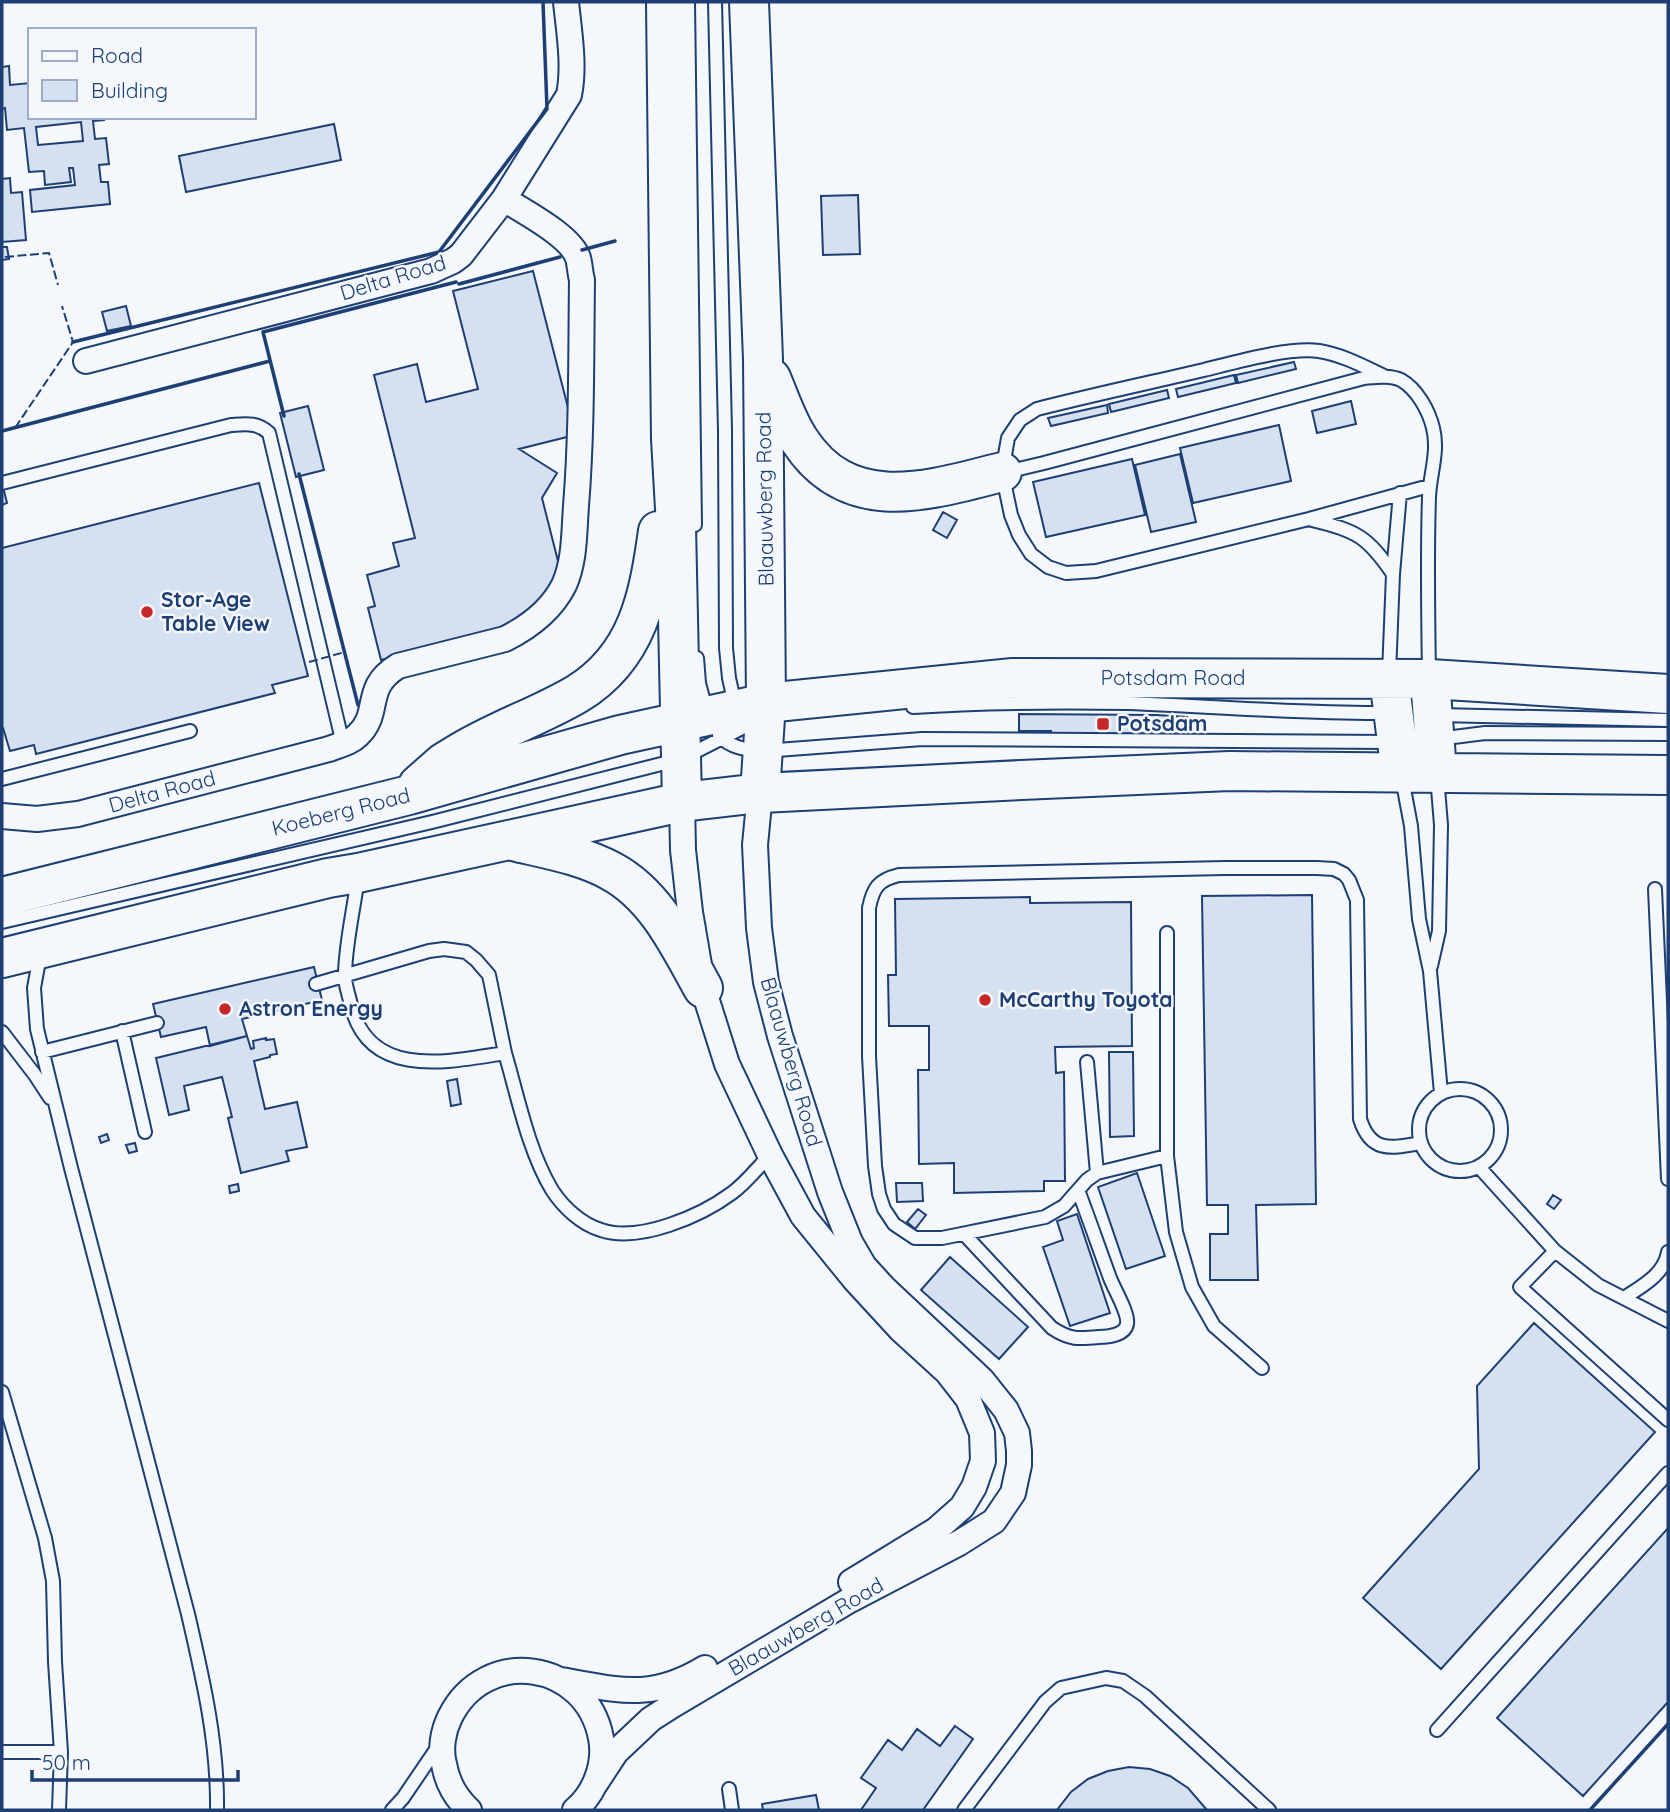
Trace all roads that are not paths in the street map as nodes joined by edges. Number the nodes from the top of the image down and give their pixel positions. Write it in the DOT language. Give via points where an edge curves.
graph roads {
  1 [pos="566,2"];
  2 [pos="666,2"];
  3 [pos="688,2"];
  4 [pos="715,2"];
  5 [pos="749,2"];
  6 [pos="504,199"];
  7 [pos="763,359"];
  8 [pos="86,360"];
  9 [pos="1384,376"];
  10 [pos="671,439"];
  11 [pos="1002,472"];
  12 [pos="2,483"];
  13 [pos="1429,486"];
  14 [pos="1400,493"];
  15 [pos="1309,519"];
  16 [pos="695,538"];
  17 [pos="1393,574"];
  18 [pos="696,649"];
  19 [pos="1668,694"];
  20 [pos="898,708"];
  21 [pos="1668,720"];
  22 [pos="741,722"];
  23 [pos="1414,727"];
  24 [pos="190,731"];
  25 [pos="1668,734"];
  26 [pos="343,744"];
  27 [pos="681,759"];
  28 [pos="1668,775"];
  29 [pos="2,779"];
  30 [pos="760,793"];
  31 [pos="409,794"];
  32 [pos="682,802"];
  33 [pos="3,812"];
  34 [pos="506,840"];
  35 [pos="358,873"];
  36 [pos="1656,889"];
  37 [pos="2,897"];
  38 [pos="2,922"];
  39 [pos="1167,933"];
  40 [pos="42,948"];
  41 [pos="2,958"];
  42 [pos="1430,971"];
  43 [pos="344,976"];
  44 [pos="316,984"];
  45 [pos="703,988"];
  46 [pos="157,1023"];
  47 [pos="121,1031"];
  48 [pos="2,1032"];
  49 [pos="42,1052"];
  50 [pos="505,1053"];
  51 [pos="1087,1062"];
  52 [pos="1441,1093"];
  53 [pos="56,1107"];
  54 [pos="145,1132"];
  55 [pos="1422,1143"];
  56 [pos="770,1155"];
  57 [pos="1167,1156"];
  58 [pos="1479,1167"];
  59 [pos="1097,1173"];
  60 [pos="1668,1179"];
  61 [pos="1078,1190"];
  62 [pos="964,1234"];
  63 [pos="1555,1251"];
  64 [pos="1668,1252"];
  65 [pos="1624,1298"];
  66 [pos="1668,1321"];
  67 [pos="1262,1368"];
  68 [pos="2,1392"];
  69 [pos="1668,1420"];
  70 [pos="982,1450"];
  71 [pos="1019,1451"];
  72 [pos="1668,1473"];
  73 [pos="561,1680"];
  74 [pos="1437,1730"];
  75 [pos="443,1740"];
  76 [pos="2,1752"];
  77 [pos="61,1752"];
  78 [pos="595,1784"];
  79 [pos="729,1789"];
  80 [pos="59,1810"];
  81 [pos="217,1810"];
  82 [pos="393,1810"];
  83 [pos="469,1810"];
  84 [pos="575,1810"];
  85 [pos="595,1810"];
  86 [pos="733,1810"];
  87 [pos="964,1810"];
  88 [pos="1269,1810"];
  1 -- 6 [label="street, Delta Road" via="569,95"];
  2 -- 10 [label="main road, Blaauwberg Road"];
  3 -- 16 [label="lane"];
  4 -- 22 [label="lane" via="726,648"];
  5 -- 7 [label="main road, Blaauwberg Road"];
  6 -- 8 [label="street, Delta Road" via="461,255 431,271"];
  6 -- 26 [label="street, Delta Road" via="559,234 578,257 582,280 580,452 569,571 550,604 519,632 389,672 374,692 364,728"];
  7 -- 11 [label="main road" via="801,443 824,468 849,484 905,493"];
  7 -- 22 [label="main road, Blaauwberg Road"];
  9 -- 11 [label="lane"];
  9 -- 11 [label="lane" via="1339,356 1298,350 1037,409 1020,420 1008,438"];
  9 -- 13 [label="lane" via="1400,380 1425,407 1435,449"];
  10 -- 22 [label="main road, Blaauwberg Road" via="676,526"];
  10 -- 31 [label="main road" via="648,593 636,628 619,657 578,693 456,755"];
  11 -- 15 [label="lane" via="1011,515 1031,554 1066,573 1096,571"];
  12 -- 26 [label="lane" via="231,425 262,427 269,433"];
  13 -- 14 [label="lane"];
  13 -- 23 [label="lane" via="1427,583"];
  14 -- 15 [label="lane"];
  14 -- 17 [label="lane"];
  15 -- 17 [label="lane" via="1339,526 1363,539"];
  17 -- 23 [label="lane"];
  18 -- 22 [label="lane" via="699,683"];
  19 -- 23 [label="main road, Potsdam Road"];
  20 -- 23 [label="lane" via="1112,703 1342,713"];
  21 -- 23 [label="lane"];
  22 -- 23 [label="lane" via="922,739"];
  22 -- 23 [label="main road, Potsdam Road" via="1013,678"];
  22 -- 27 [label="main road, Blaauwberg Road"];
  22 -- 30 [label="main road, Blaauwberg Road"];
  22 -- 31 [label="main road, Koeberg Road" via="620,734"];
  23 -- 25 [label="lane" via="1485,733"];
  23 -- 28 [label="main road, Potsdam Road"];
  23 -- 30 [label="main road, Potsdam Road" via="1230,771"];
  23 -- 42 [label="lane" via="1411,826 1419,919"];
  23 -- 42 [label="lane" via="1441,825 1439,930"];
  24 -- 29 [label="lane"];
  26 -- 33 [label="street, Delta Road" via="78,814 37,819"];
  27 -- 32 [label="main road, Blaauwberg Road"];
  27 -- 38 [label="lane"];
  30 -- 32 [label="main road, Potsdam Road"];
  30 -- 71 [label="street, Blaauwberg Road" via="755,845 766,982 830,1192 864,1266 982,1380 1006,1410 1017,1433"];
  31 -- 37 [label="main road, Koeberg Road"];
  32 -- 34 [label="main road"];
  32 -- 45 [label="street, Blaauwberg Road" via="690,912"];
  34 -- 35 [label="main road"];
  34 -- 45 [label="main road" via="598,865 634,886 661,918"];
  35 -- 40 [label="main road"];
  35 -- 43 [label="lane"];
  36 -- 60 [label="lane"];
  39 -- 57 [label="lane"];
  40 -- 41 [label="main road"];
  40 -- 49 [label="lane" via="34,988"];
  42 -- 52 [label="lane"];
  43 -- 44 [label="lane"];
  43 -- 50 [label="lane" via="355,1020 382,1052 418,1061"];
  43 -- 50 [label="lane" via="429,951 467,952 489,975"];
  45 -- 56 [label="street, Blaauwberg Road" via="727,1064"];
  46 -- 47 [label="lane"];
  47 -- 49 [label="lane"];
  47 -- 54 [label="lane"];
  48 -- 53 [label="lane"];
  49 -- 53 [label="lane"];
  50 -- 56 [label="lane" via="543,1174 568,1210 603,1231 647,1230 685,1220 734,1192"];
  51 -- 59 [label="lane"];
  52 -- 55 [label="lane" via="1423,1111 1419,1123"];
  52 -- 58 [label="lane" via="1467,1089 1490,1101 1497,1111 1502,1137 1490,1160"];
  53 -- 81 [label="lane" via="195,1648 211,1725"];
  55 -- 58 [label="lane" via="1441,1167 1467,1171"];
  55 -- 62 [label="lane" via="1394,1148 1376,1143 1360,1119 1357,900 1349,880 1334,869 888,877 872,892 869,908 869,1056 878,1194 894,1224 915,1238"];
  56 -- 70 [label="street, Blaauwberg Road" via="803,1216 855,1280 968,1399 982,1433"];
  57 -- 59 [label="lane"];
  57 -- 67 [label="lane" via="1177,1231 1192,1286 1214,1326"];
  58 -- 63 [label="lane"];
  59 -- 61 [label="lane"];
  61 -- 62 [label="lane" via="1064,1206 1045,1217"];
  61 -- 62 [label="lane" via="1126,1316 1127,1324 1118,1334 1073,1339 1061,1334"];
  63 -- 65 [label="lane" via="1598,1285"];
  63 -- 69 [label="lane" via="1520,1287"];
  64 -- 65 [label="lane" via="1667,1263 1652,1280"];
  65 -- 66 [label="lane"];
  68 -- 77 [label="lane" via="53,1581"];
  70 -- 71 [label="street"];
  70 -- 73 [label="street, Blaauwberg Road" via="974,1487 962,1507 936,1530 686,1679 658,1689 625,1691"];
  71 -- 78 [label="street, Blaauwberg Road" via="1013,1493 994,1521 850,1600 651,1719 616,1752"];
  72 -- 74 [label="lane"];
  73 -- 75 [label="street, Blaauwberg Road" via="528,1670 486,1679 455,1707"];
  73 -- 78 [label="street" via="577,1692 598,1725 602,1755"];
  75 -- 82 [label="lane"];
  75 -- 83 [label="street" via="446,1776"];
  76 -- 77 [label="lane"];
  77 -- 80 [label="lane"];
  78 -- 84 [label="street, Blaauwberg Road"];
  78 -- 85 [label="lane"];
  79 -- 86 [label="lane"];
  87 -- 88 [label="lane" via="1045,1702 1061,1688 1106,1678 1123,1681 1145,1696"];
}
